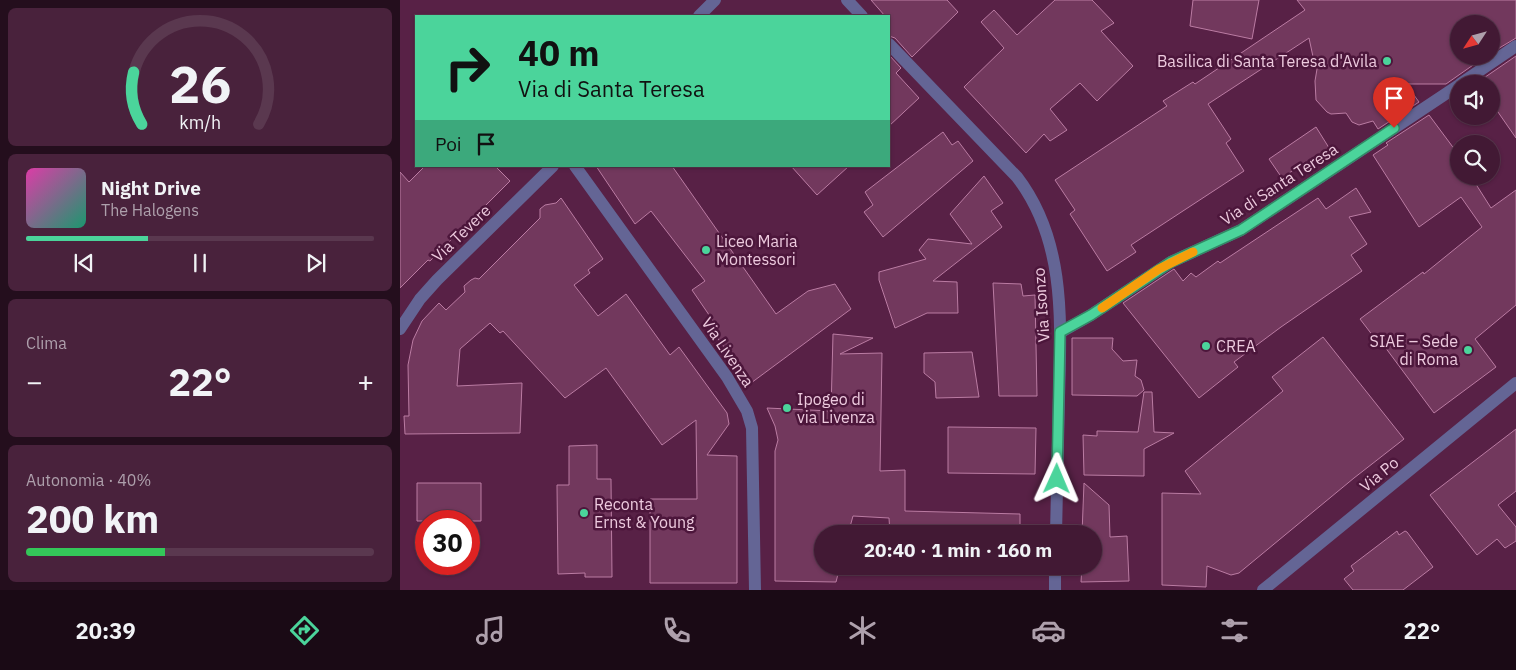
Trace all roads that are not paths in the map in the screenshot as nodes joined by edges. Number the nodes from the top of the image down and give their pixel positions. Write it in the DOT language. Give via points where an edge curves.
graph roads {
  1 [pos="715,0"];
  2 [pos="847,0"];
  3 [pos="700,15"];
  4 [pos="861,15"];
  5 [pos="890,45"];
  6 [pos="1516,46"];
  7 [pos="1473,75"];
  8 [pos="1450,91"];
  9 [pos="552,167"];
  10 [pos="577,167"];
  11 [pos="400,330"];
  12 [pos="1060,332"];
  13 [pos="1516,383"];
  14 [pos="1056,525"];
  15 [pos="1055,575"];
  16 [pos="755,590"];
  17 [pos="1055,590"];
  18 [pos="1263,590"];
  1 -- 3 [label="street"];
  2 -- 4 [label="street"];
  5 -- 12 [label="street, Via Isonzo" via="1007,166 1031,198 1042,219 1054,257"];
  6 -- 7 [label="street, Via di Santa Teresa"];
  8 -- 12 [label="street, Via di Santa Teresa" via="1241,230 1171,262"];
  9 -- 11 [label="street, Via Tevere" via="437,280"];
  10 -- 16 [label="street, Via Livenza" via="727,377 747,411 752,428"];
  12 -- 14 [label="street, Via Isonzo"];
  13 -- 18 [label="street, Via Po"];
  15 -- 17 [label="street"];
}
